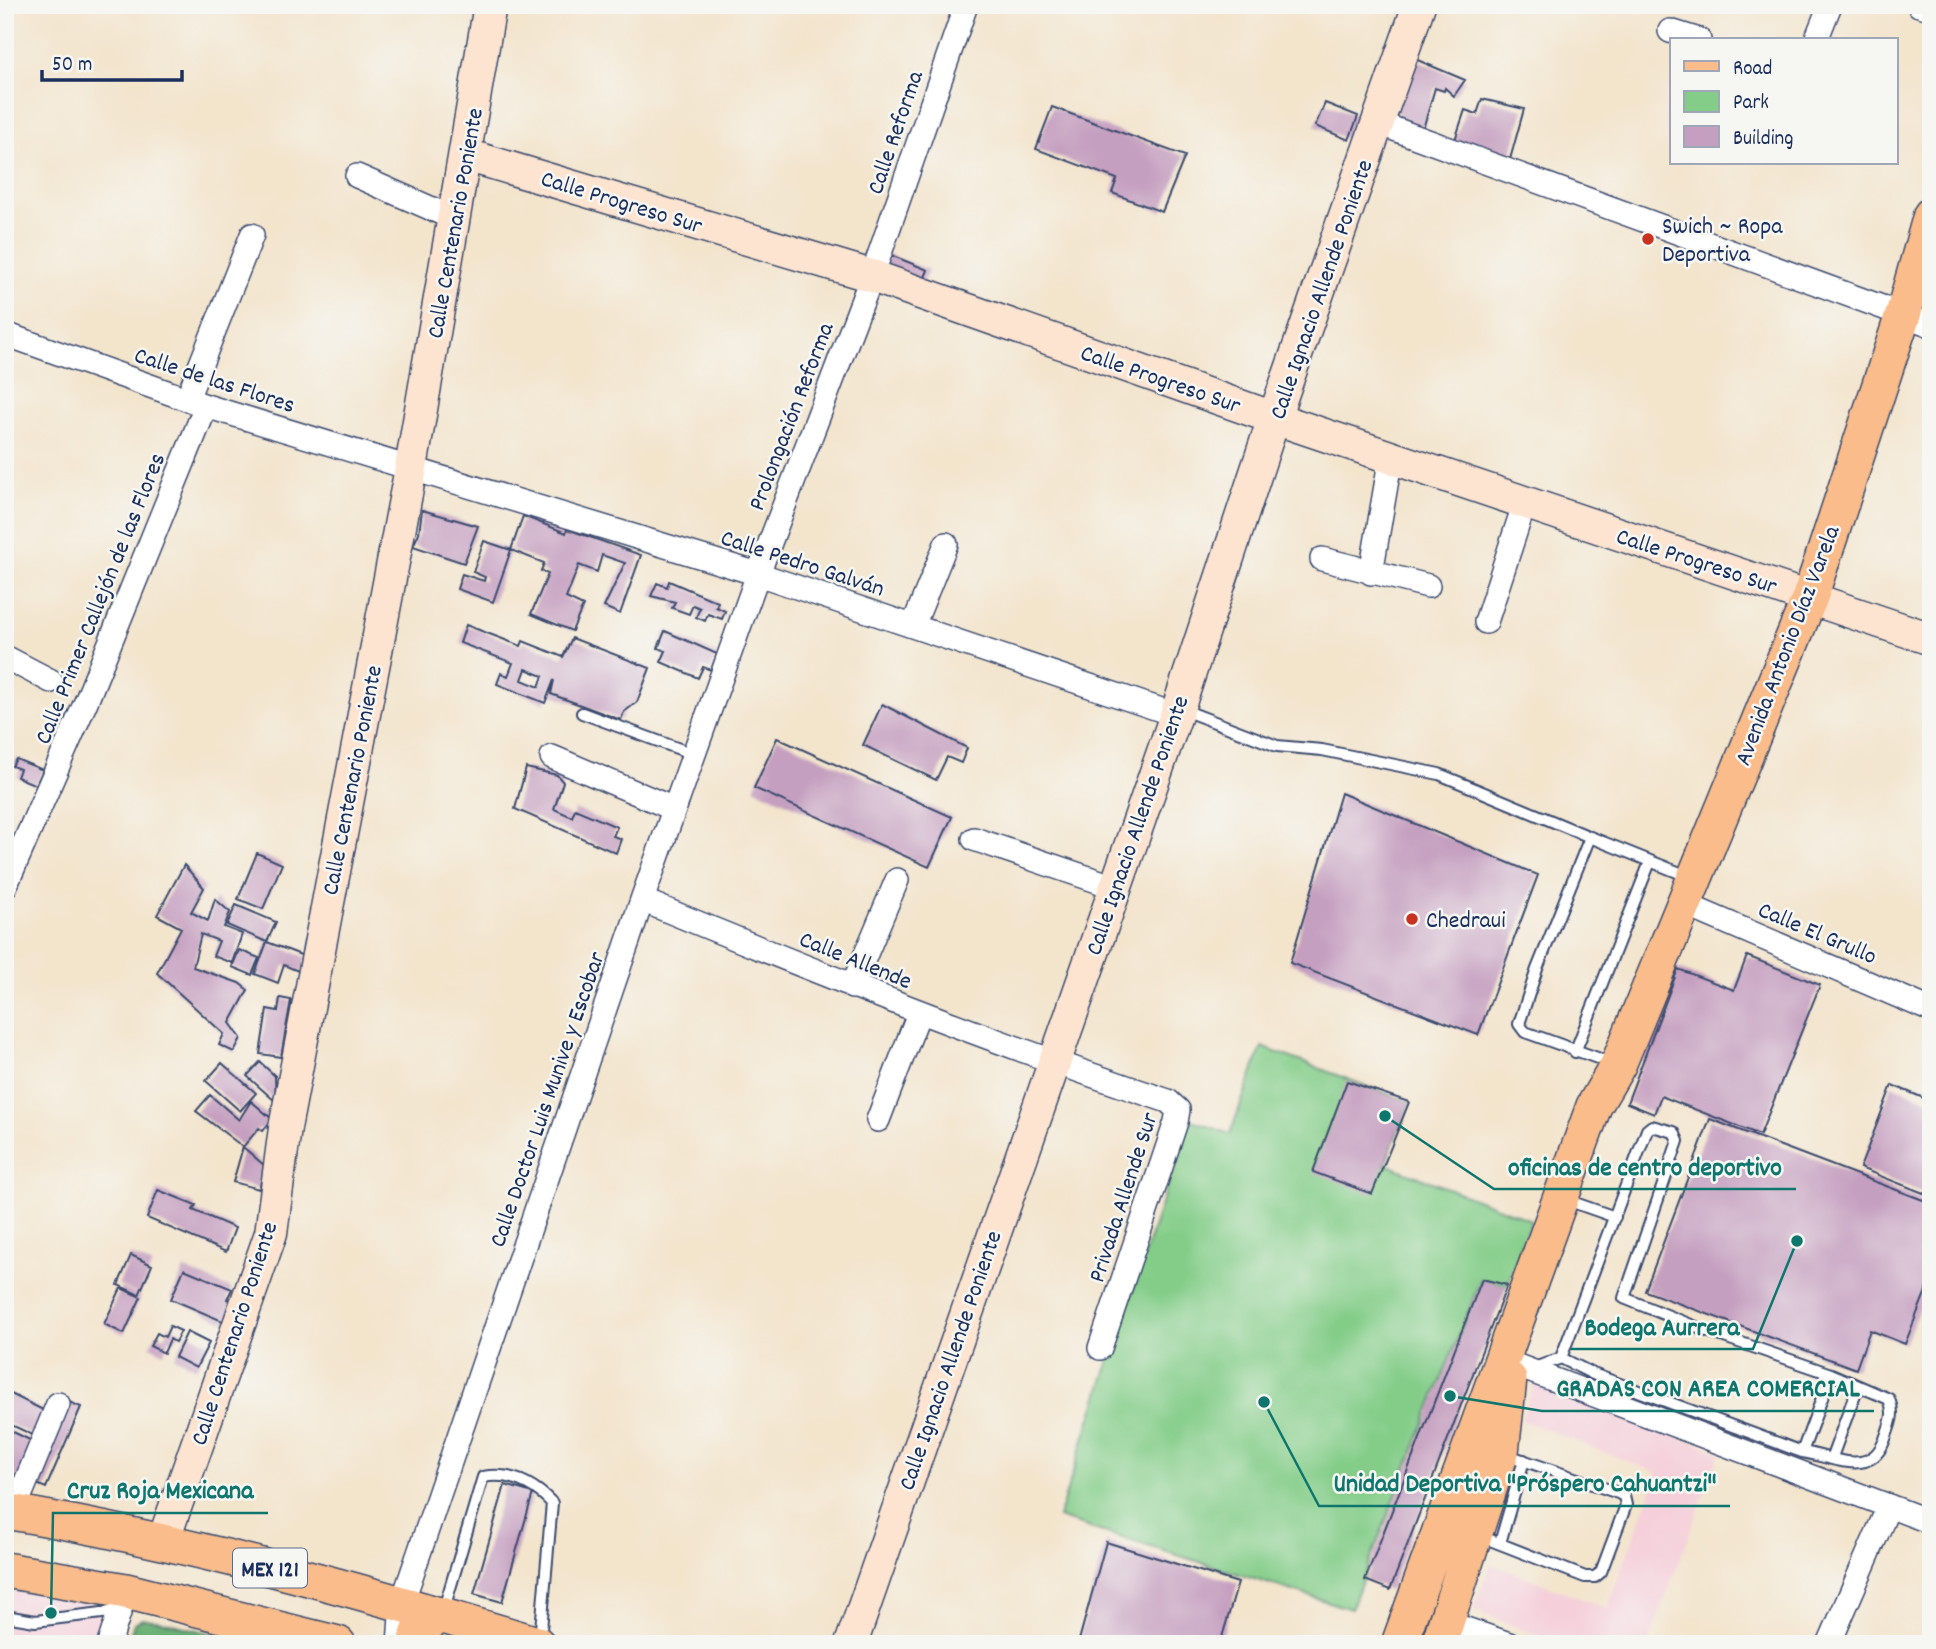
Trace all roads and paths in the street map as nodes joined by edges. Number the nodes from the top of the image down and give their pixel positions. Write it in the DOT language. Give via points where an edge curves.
graph roads {
  1 [pos="490,5"];
  2 [pos="966,5"];
  3 [pos="1419,5"];
  4 [pos="1830,5"];
  5 [pos="1919,5"];
  6 [pos="1931,8"];
  7 [pos="1670,31"];
  8 [pos="1693,38"];
  9 [pos="1817,38"];
  10 [pos="1378,123"];
  11 [pos="466,155"];
  12 [pos="357,176"];
  13 [pos="1931,215"];
  14 [pos="455,219"];
  15 [pos="252,235"];
  16 [pos="872,276"];
  17 [pos="1917,320"];
  18 [pos="5,334"];
  19 [pos="196,403"];
  20 [pos="1274,418"];
  21 [pos="1391,456"];
  22 [pos="411,468"];
  23 [pos="1525,502"];
  24 [pos="946,544"];
  25 [pos="1322,559"];
  26 [pos="1371,573"];
  27 [pos="758,574"];
  28 [pos="1428,586"];
  29 [pos="1810,597"];
  30 [pos="1486,622"];
  31 [pos="913,625"];
  32 [pos="1931,639"];
  33 [pos="5,657"];
  34 [pos="51,681"];
  35 [pos="1177,711"];
  36 [pos="582,713"];
  37 [pos="694,754"];
  38 [pos="552,757"];
  39 [pos="674,809"];
  40 [pos="1590,837"];
  41 [pos="974,839"];
  42 [pos="12,853"];
  43 [pos="1650,862"];
  44 [pos="897,880"];
  45 [pos="5,887"];
  46 [pos="1115,887"];
  47 [pos="1688,891"];
  48 [pos="642,900"];
  49 [pos="852,987"];
  50 [pos="1931,1010"];
  51 [pos="919,1013"];
  52 [pos="1575,1052"];
  53 [pos="1052,1063"];
  54 [pos="1618,1065"];
  55 [pos="878,1120"];
  56 [pos="1578,1204"];
  57 [pos="1615,1217"];
  58 [pos="1100,1348"];
  59 [pos="1561,1358"];
  60 [pos="1518,1371"];
  61 [pos="1831,1374"];
  62 [pos="1858,1386"];
  63 [pos="58,1405"];
  64 [pos="1802,1452"];
  65 [pos="1494,1453"];
  66 [pos="1832,1457"];
  67 [pos="11,1501"];
  68 [pos="1889,1506"];
  69 [pos="1931,1522"];
  70 [pos="1487,1538"];
  71 [pos="163,1542"];
  72 [pos="5,1570"];
  73 [pos="334,1584"];
  74 [pos="122,1601"];
  75 [pos="402,1602"];
  76 [pos="442,1615"];
  77 [pos="5,1616"];
  78 [pos="1443,1633"];
  79 [pos="327,1641"];
  80 [pos="109,1644"];
  81 [pos="399,1644"];
  82 [pos="415,1644"];
  83 [pos="538,1644"];
  84 [pos="851,1644"];
  85 [pos="1381,1644"];
  86 [pos="1399,1644"];
  87 [pos="1416,1644"];
  88 [pos="1509,1644"];
  89 [pos="1829,1644"];
  1 -- 11 [label="street, Calle Centenario Poniente"];
  2 -- 16 [label="street, Calle Reforma"];
  3 -- 10 [label="street, Calle Ignacio Allende Poniente"];
  4 -- 9 [label="street"];
  5 -- 6 [label="street"];
  7 -- 8 [label="street"];
  10 -- 17 [label="street"];
  10 -- 20 [label="street, Calle Ignacio Allende Poniente"];
  11 -- 14 [label="street, Calle Centenario Poniente"];
  11 -- 16 [label="street, Calle Progreso Sur"];
  12 -- 14 [label="street"];
  13 -- 17 [label="main road, Avenida Antonio Díaz Varela"];
  14 -- 22 [label="street, Calle Centenario Poniente"];
  15 -- 19 [label="street, Calle Primer Callejón de las Flores"];
  16 -- 20 [label="street, Calle Progreso Sur"];
  16 -- 27 [label="street, Prolongación Reforma"];
  17 -- 29 [label="main road, Avenida Antonio Díaz Varela"];
  18 -- 19 [label="street, Calle de las Flores"];
  19 -- 22 [label="street, Calle de las Flores"];
  19 -- 42 [label="street, Calle Primer Callejón de las Flores" via="88,697"];
  20 -- 21 [label="street, Calle Progreso Sur"];
  20 -- 35 [label="street, Calle Ignacio Allende Poniente"];
  21 -- 23 [label="street, Calle Progreso Sur"];
  21 -- 26 [label="street"];
  22 -- 27 [label="street, Calle Pedro Galván"];
  22 -- 71 [label="street, Calle Centenario Poniente" via="285,1128 271,1233"];
  23 -- 29 [label="street, Calle Progreso Sur"];
  23 -- 30 [label="street"];
  24 -- 31 [label="street"];
  25 -- 26 [label="street"];
  26 -- 28 [label="street"];
  27 -- 31 [label="street, Calle Pedro Galván"];
  27 -- 37 [label="street, Calle Doctor Luis Munive y Escobar"];
  29 -- 32 [label="street, Calle Progreso Sur"];
  29 -- 47 [label="main road, Avenida Antonio Díaz Varela"];
  31 -- 35 [label="street, Calle Pedro Galván"];
  33 -- 34 [label="street"];
  35 -- 40 [label="lane" via="1276,746 1322,750 1439,774"];
  35 -- 46 [label="street, Calle Ignacio Allende Poniente"];
  36 -- 37 [label="lane"];
  37 -- 39 [label="street, Calle Doctor Luis Munive y Escobar"];
  38 -- 39 [label="street"];
  39 -- 48 [label="street, Calle Doctor Luis Munive y Escobar"];
  40 -- 43 [label="lane"];
  40 -- 52 [label="lane" via="1519,1024 1525,1032"];
  41 -- 46 [label="street"];
  42 -- 45 [label="street, Calle Primer Callejón de las Flores"];
  43 -- 47 [label="lane"];
  43 -- 52 [label="lane"];
  44 -- 49 [label="street"];
  46 -- 53 [label="street, Calle Ignacio Allende Poniente"];
  47 -- 50 [label="street, Calle El Grullo"];
  47 -- 54 [label="main road, Avenida Antonio Díaz Varela"];
  48 -- 49 [label="street, Calle Allende"];
  48 -- 75 [label="street, Calle Doctor Luis Munive y Escobar"];
  49 -- 51 [label="street, Calle Allende"];
  51 -- 53 [label="street, Calle Allende"];
  51 -- 55 [label="street"];
  52 -- 54 [label="lane"];
  53 -- 58 [label="street, Privada Allende Sur" via="1168,1101 1178,1110"];
  53 -- 84 [label="street, Calle Ignacio Allende Poniente"];
  54 -- 56 [label="main road, Avenida Antonio Díaz Varela" via="1617,1088"];
  54 -- 65 [label="main road, Avenida Antonio Díaz Varela" via="1594,1106"];
  56 -- 57 [label="lane"];
  56 -- 60 [label="main road, Avenida Antonio Díaz Varela"];
  57 -- 59 [label="lane"];
  57 -- 61 [label="lane" via="1647,1130 1659,1127 1674,1132 1678,1141 1624,1298"];
  59 -- 60 [label="lane"];
  59 -- 64 [label="lane"];
  60 -- 65 [label="main road, Avenida Antonio Díaz Varela"];
  60 -- 68 [label="street"];
  61 -- 62 [label="lane"];
  61 -- 64 [label="lane"];
  62 -- 66 [label="lane"];
  62 -- 66 [label="lane" via="1889,1399 1894,1411 1881,1452 1871,1461 1859,1463"];
  63 -- 67 [label="street"];
  64 -- 66 [label="lane"];
  65 -- 70 [label="main road"];
  65 -- 70 [label="lane" via="1618,1493 1626,1505 1601,1572 1595,1577"];
  65 -- 85 [label="main road" via="1429,1509"];
  65 -- 86 [label="main road, Avenida Antonio Díaz Varela"];
  65 -- 87 [label="main road, Avenida Antonio Díaz Varela"];
  67 -- 71 [label="main road, MEX 121"];
  68 -- 69 [label="street"];
  68 -- 89 [label="street"];
  70 -- 78 [label="main road"];
  71 -- 73 [label="main road, MEX 121"];
  72 -- 74 [label="main road, MEX 121"];
  73 -- 75 [label="main road, MEX 121"];
  73 -- 79 [label="main road" via="347,1596 349,1621"];
  74 -- 77 [label="lane" via="36,1621"];
  74 -- 79 [label="main road, MEX 121"];
  74 -- 80 [label="street"];
  75 -- 76 [label="main road, MEX 121"];
  75 -- 81 [label="street, Calle Doctor Luis Munive y Escobar"];
  76 -- 82 [label="main road" via="421,1627"];
  76 -- 83 [label="main road, MEX 121"];
  76 -- 83 [label="lane" via="483,1477 502,1474 537,1487 552,1503"];
  78 -- 88 [label="street"];
}
